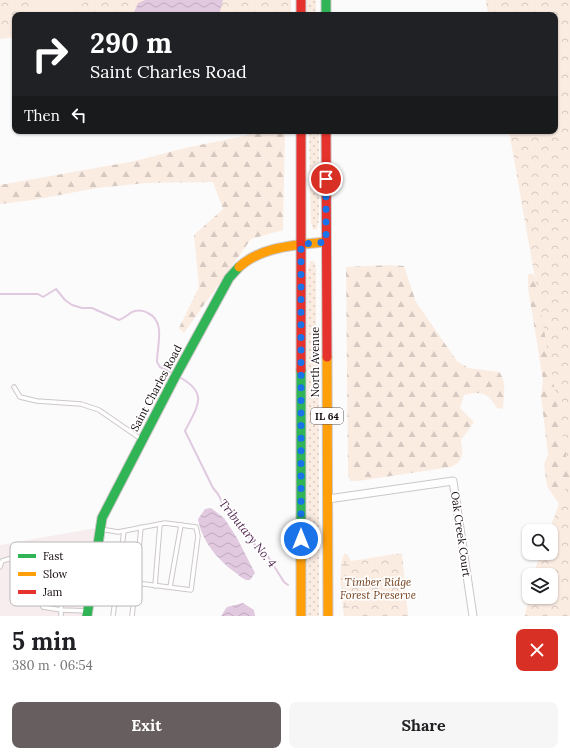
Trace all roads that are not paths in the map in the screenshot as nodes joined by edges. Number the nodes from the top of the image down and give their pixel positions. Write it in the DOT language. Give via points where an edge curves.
graph roads {
  1 [pos="301,0"];
  2 [pos="326,0"];
  3 [pos="301,12"];
  4 [pos="326,12"];
  5 [pos="301,134"];
  6 [pos="326,134"];
  7 [pos="326,242"];
  8 [pos="301,244"];
  9 [pos="14,387"];
  10 [pos="142,440"];
  11 [pos="328,499"];
  12 [pos="160,524"];
  13 [pos="180,525"];
  14 [pos="141,527"];
  15 [pos="99,529"];
  16 [pos="124,531"];
  17 [pos="97,542"];
  18 [pos="123,542"];
  19 [pos="140,542"];
  20 [pos="10,559"];
  21 [pos="0,567"];
  22 [pos="142,584"];
  23 [pos="155,586"];
  24 [pos="170,588"];
  25 [pos="43,606"];
  26 [pos="61,606"];
  27 [pos="114,606"];
  28 [pos="133,606"];
  29 [pos="61,610"];
  30 [pos="88,614"];
  31 [pos="61,616"];
  32 [pos="113,616"];
  33 [pos="132,616"];
  34 [pos="301,616"];
  35 [pos="328,616"];
  36 [pos="473,616"];
  1 -- 3 [label="main road"];
  2 -- 4 [label="main road"];
  5 -- 8 [label="main road, North Avenue / IL 64"];
  6 -- 7 [label="main road, North Avenue / IL 64"];
  7 -- 8 [label="main road, Saint Charles Road"];
  7 -- 11 [label="main road, North Avenue / IL 64"];
  8 -- 10 [label="main road, Saint Charles Road" via="250,258 233,274 208,315"];
  8 -- 34 [label="main road, North Avenue / IL 64"];
  9 -- 10 [label="lane" via="20,397 37,401 81,404 99,410"];
  10 -- 15 [label="main road, Saint Charles Road" via="102,518"];
  11 -- 35 [label="main road, North Avenue / IL 64"];
  11 -- 36 [label="street, Oak Creek Court" via="453,481"];
  12 -- 13 [label="lane"];
  12 -- 14 [label="lane"];
  12 -- 23 [label="lane"];
  13 -- 24 [label="lane"];
  13 -- 24 [label="lane" via="196,528 198,536 191,590"];
  14 -- 16 [label="lane"];
  14 -- 19 [label="lane"];
  15 -- 16 [label="lane"];
  15 -- 17 [label="main road, Saint Charles Road"];
  16 -- 18 [label="lane"];
  20 -- 21 [label="lane" via="2,562"];
  22 -- 23 [label="lane"];
  23 -- 24 [label="lane"];
  25 -- 29 [label="lane"];
  26 -- 29 [label="lane"];
  27 -- 32 [label="lane"];
  28 -- 33 [label="lane"];
  29 -- 30 [label="lane"];
  29 -- 31 [label="lane"];
}
